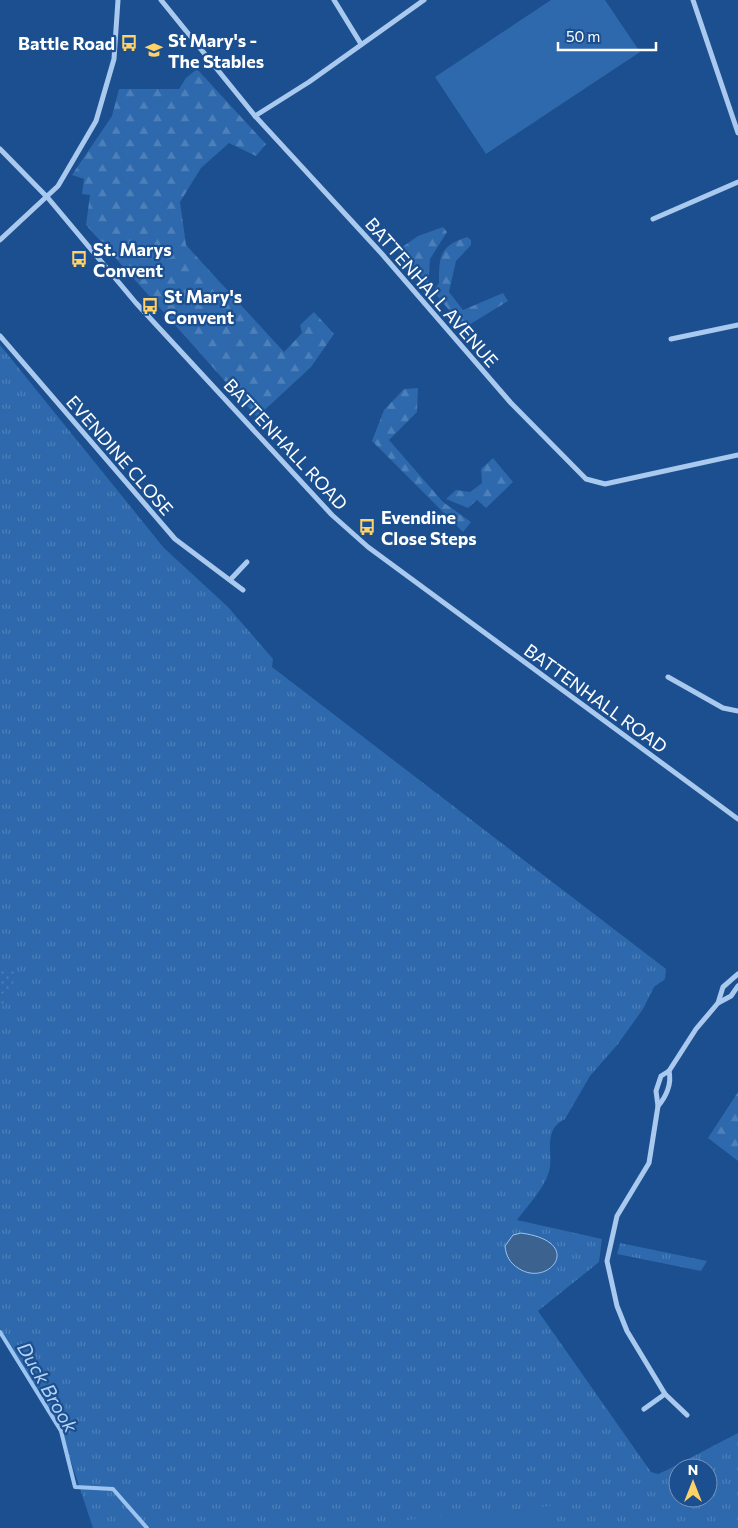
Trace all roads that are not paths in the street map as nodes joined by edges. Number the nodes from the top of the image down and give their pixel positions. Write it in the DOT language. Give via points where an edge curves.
graph roads {
  1 [pos="118,0"];
  2 [pos="161,0"];
  3 [pos="334,0"];
  4 [pos="424,0"];
  5 [pos="693,0"];
  6 [pos="362,44"];
  7 [pos="255,116"];
  8 [pos="738,133"];
  9 [pos="0,149"];
  10 [pos="738,182"];
  11 [pos="48,198"];
  12 [pos="653,219"];
  13 [pos="0,240"];
  14 [pos="738,325"];
  15 [pos="0,336"];
  16 [pos="671,340"];
  17 [pos="738,455"];
  18 [pos="247,562"];
  19 [pos="230,580"];
  20 [pos="243,590"];
  21 [pos="668,677"];
  22 [pos="738,711"];
  23 [pos="738,819"];
  24 [pos="738,974"];
  25 [pos="738,986"];
  26 [pos="718,1003"];
  27 [pos="668,1071"];
  28 [pos="658,1106"];
  29 [pos="665,1394"];
  30 [pos="644,1409"];
  31 [pos="686,1415"];
  1 -- 11 [label="street" via="114,59 96,121"];
  2 -- 7 [label="street, BATTENHALL AVENUE"];
  3 -- 6 [label="street"];
  4 -- 6 [label="street"];
  5 -- 8 [label="street"];
  6 -- 7 [label="street"];
  7 -- 17 [label="street, BATTENHALL AVENUE" via="382,254 511,403 586,478 605,484"];
  9 -- 11 [label="street, BATTENHALL ROAD"];
  10 -- 12 [label="street"];
  11 -- 13 [label="street"];
  11 -- 23 [label="street, BATTENHALL ROAD" via="136,302 332,515 368,546"];
  14 -- 16 [label="street"];
  15 -- 19 [label="street, EVENDINE CLOSE" via="175,539"];
  18 -- 19 [label="street"];
  19 -- 20 [label="street, EVENDINE CLOSE"];
  21 -- 22 [label="street" via="710,702"];
  24 -- 26 [label="street" via="723,987"];
  25 -- 26 [label="street" via="731,996"];
  26 -- 27 [label="street"];
  27 -- 28 [label="street" via="668,1087"];
  27 -- 28 [label="street" via="658,1084"];
  28 -- 29 [label="street" via="649,1163 617,1216 607,1261 617,1306 627,1331"];
  29 -- 30 [label="street"];
  29 -- 31 [label="street"];
}
